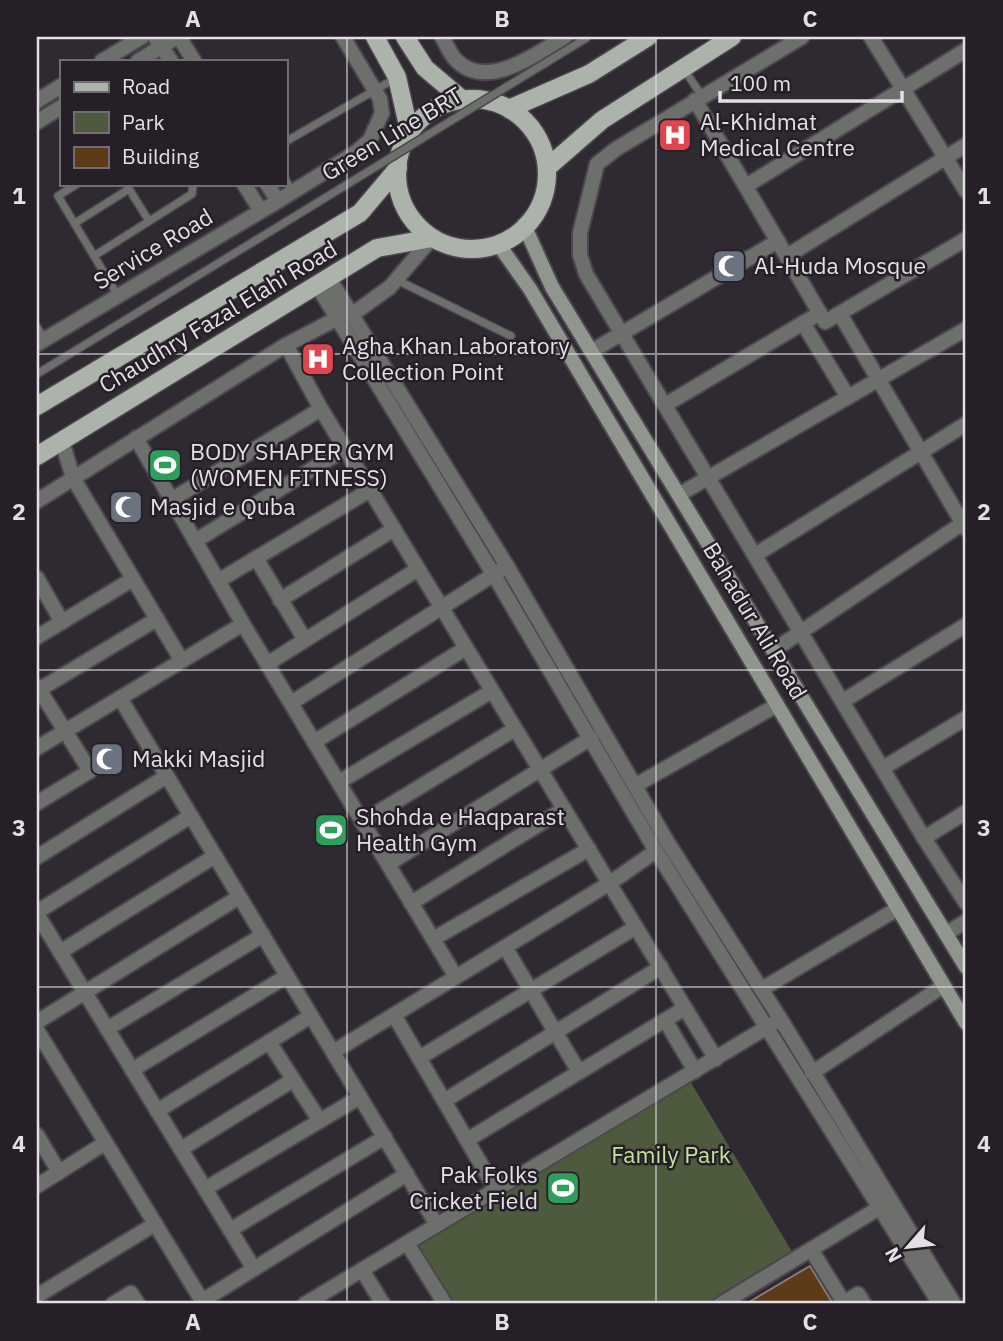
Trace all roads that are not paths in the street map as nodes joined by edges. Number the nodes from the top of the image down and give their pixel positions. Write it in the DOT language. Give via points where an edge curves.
graph roads {
  1 [pos="142,37"];
  2 [pos="178,37"];
  3 [pos="343,37"];
  4 [pos="375,37"];
  5 [pos="405,37"];
  6 [pos="442,37"];
  7 [pos="565,37"];
  8 [pos="588,37"];
  9 [pos="648,37"];
  10 [pos="732,37"];
  11 [pos="802,37"];
  12 [pos="872,37"];
  13 [pos="158,42"];
  14 [pos="966,50"];
  15 [pos="104,60"];
  16 [pos="139,60"];
  17 [pos="170,60"];
  18 [pos="193,60"];
  19 [pos="682,66"];
  20 [pos="397,77"];
  21 [pos="60,87"];
  22 [pos="903,88"];
  23 [pos="375,90"];
  24 [pos="698,98"];
  25 [pos="37,101"];
  26 [pos="464,101"];
  27 [pos="60,108"];
  28 [pos="509,108"];
  29 [pos="37,122"];
  30 [pos="409,130"];
  31 [pos="287,141"];
  32 [pos="966,145"];
  33 [pos="946,157"];
  34 [pos="548,167"];
  35 [pos="398,168"];
  36 [pos="289,185"];
  37 [pos="74,186"];
  38 [pos="127,186"];
  39 [pos="193,186"];
  40 [pos="245,186"];
  41 [pos="269,186"];
  42 [pos="746,186"];
  43 [pos="966,191"];
  44 [pos="278,201"];
  45 [pos="261,211"];
  46 [pos="149,221"];
  47 [pos="75,223"];
  48 [pos="524,225"];
  49 [pos="432,238"];
  50 [pos="966,239"];
  51 [pos="778,241"];
  52 [pos="499,245"];
  53 [pos="94,256"];
  54 [pos="787,256"];
  55 [pos="397,280"];
  56 [pos="323,282"];
  57 [pos="118,296"];
  58 [pos="820,313"];
  59 [pos="353,314"];
  60 [pos="840,314"];
  61 [pos="336,319"];
  62 [pos="803,323"];
  63 [pos="966,329"];
  64 [pos="623,334"];
  65 [pos="511,336"];
  66 [pos="39,337"];
  67 [pos="286,345"];
  68 [pos="592,351"];
  69 [pos="37,374"];
  70 [pos="879,379"];
  71 [pos="848,397"];
  72 [pos="665,405"];
  73 [pos="37,406"];
  74 [pos="321,409"];
  75 [pos="966,425"];
  76 [pos="136,438"];
  77 [pos="62,441"];
  78 [pos="345,449"];
  79 [pos="922,453"];
  80 [pos="37,456"];
  81 [pos="73,478"];
  82 [pos="709,479"];
  83 [pos="370,489"];
  84 [pos="680,494"];
  85 [pos="171,500"];
  86 [pos="37,501"];
  87 [pos="965,524"];
  88 [pos="394,529"];
  89 [pos="195,541"];
  90 [pos="755,555"];
  91 [pos="256,558"];
  92 [pos="418,569"];
  93 [pos="500,570"];
  94 [pos="133,579"];
  95 [pos="38,581"];
  96 [pos="218,581"];
  97 [pos="280,600"];
  98 [pos="442,609"];
  99 [pos="157,619"];
  100 [pos="62,622"];
  101 [pos="243,624"];
  102 [pos="966,625"];
  103 [pos="801,632"];
  104 [pos="37,637"];
  105 [pos="305,640"];
  106 [pos="466,648"];
  107 [pos="774,650"];
  108 [pos="181,661"];
  109 [pos="267,664"];
  110 [pos="38,689"];
  111 [pos="492,691"];
  112 [pos="120,698"];
  113 [pos="843,701"];
  114 [pos="291,703"];
  115 [pos="777,705"];
  116 [pos="966,718"];
  117 [pos="516,729"];
  118 [pos="66,730"];
  119 [pos="591,737"];
  120 [pos="314,743"];
  121 [pos="37,748"];
  122 [pos="883,768"];
  123 [pos="540,769"];
  124 [pos="167,776"];
  125 [pos="339,782"];
  126 [pos="636,785"];
  127 [pos="37,803"];
  128 [pos="564,809"];
  129 [pos="966,812"];
  130 [pos="191,816"];
  131 [pos="362,822"];
  132 [pos="924,838"];
  133 [pos="589,849"];
  134 [pos="656,851"];
  135 [pos="215,856"];
  136 [pos="37,857"];
  137 [pos="388,864"];
  138 [pos="610,883"];
  139 [pos="240,897"];
  140 [pos="411,902"];
  141 [pos="966,903"];
  142 [pos="897,909"];
  143 [pos="37,913"];
  144 [pos="966,921"];
  145 [pos="636,928"];
  146 [pos="946,934"];
  147 [pos="263,935"];
  148 [pos="433,939"];
  149 [pos="505,947"];
  150 [pos="60,952"];
  151 [pos="661,967"];
  152 [pos="966,967"];
  153 [pos="288,976"];
  154 [pos="456,977"];
  155 [pos="943,986"];
  156 [pos="762,989"];
  157 [pos="84,991"];
  158 [pos="530,991"];
  159 [pos="685,1008"];
  160 [pos="394,1015"];
  161 [pos="311,1016"];
  162 [pos="665,1020"];
  163 [pos="37,1021"];
  164 [pos="774,1023"];
  165 [pos="966,1023"];
  166 [pos="107,1029"];
  167 [pos="37,1030"];
  168 [pos="555,1032"];
  169 [pos="269,1042"];
  170 [pos="333,1052"];
  171 [pos="419,1058"];
  172 [pos="716,1059"];
  173 [pos="132,1070"];
  174 [pos="695,1071"];
  175 [pos="579,1072"];
  176 [pos="812,1073"];
  177 [pos="293,1080"];
  178 [pos="360,1097"];
  179 [pos="444,1101"];
  180 [pos="157,1111"];
  181 [pos="320,1122"];
  182 [pos="37,1135"];
  183 [pos="385,1137"];
  184 [pos="467,1140"];
  185 [pos="105,1143"];
  186 [pos="181,1150"];
  187 [pos="59,1172"];
  188 [pos="407,1174"];
  189 [pos="37,1186"];
  190 [pos="205,1189"];
  191 [pos="496,1190"];
  192 [pos="884,1205"];
  193 [pos="155,1224"];
  194 [pos="438,1225"];
  195 [pos="230,1230"];
  196 [pos="408,1243"];
  197 [pos="812,1251"];
  198 [pos="254,1269"];
  199 [pos="362,1270"];
  200 [pos="37,1296"];
  201 [pos="326,1299"];
  202 [pos="203,1303"];
  203 [pos="725,1303"];
  204 [pos="113,1304"];
  205 [pos="138,1304"];
  206 [pos="305,1304"];
  207 [pos="383,1304"];
  208 [pos="445,1304"];
  209 [pos="843,1304"];
  210 [pos="864,1304"];
  211 [pos="940,1304"];
  212 [pos="954,1304"];
  1 -- 15 [label="street"];
  2 -- 13 [label="street"];
  2 -- 18 [label="street"];
  3 -- 23 [label="street, Service Road"];
  4 -- 20 [label="main road"];
  5 -- 26 [label="main road" via="425,68"];
  6 -- 7 [label="street" via="456,60 471,70 491,71 514,67"];
  8 -- 69 [label="lane, Green Line BRT, bridge"];
  9 -- 28 [label="main road" via="589,74"];
  10 -- 19 [label="main road"];
  11 -- 24 [label="street"];
  12 -- 22 [label="street"];
  13 -- 16 [label="street"];
  13 -- 17 [label="street"];
  14 -- 22 [label="street"];
  19 -- 24 [label="lane"];
  19 -- 34 [label="main road" via="602,120"];
  20 -- 23 [label="lane"];
  20 -- 30 [label="main road"];
  21 -- 25 [label="street"];
  22 -- 33 [label="street"];
  22 -- 42 [label="street"];
  23 -- 31 [label="lane"];
  23 -- 36 [label="street, Service Road" via="382,113 370,139 355,153"];
  24 -- 42 [label="street"];
  24 -- 64 [label="street" via="597,164 580,233 580,254 586,274"];
  26 -- 28 [label="main road" via="489,101"];
  26 -- 30 [label="main road" via="428,113"];
  27 -- 29 [label="street"];
  28 -- 34 [label="main road" via="536,133"];
  30 -- 35 [label="main road"];
  32 -- 33 [label="street"];
  33 -- 43 [label="street"];
  33 -- 54 [label="street"];
  34 -- 48 [label="main road" via="542,204"];
  35 -- 49 [label="main road" via="405,208"];
  35 -- 73 [label="main road, Chaudhry Fazal Elahi Road" via="360,213"];
  36 -- 44 [label="street, Service Road"];
  37 -- 47 [label="lane" via="58,196"];
  38 -- 46 [label="lane"];
  38 -- 47 [label="lane"];
  39 -- 46 [label="lane" via="192,194"];
  40 -- 45 [label="street"];
  41 -- 44 [label="street"];
  42 -- 51 [label="street"];
  44 -- 45 [label="street, Service Road"];
  45 -- 57 [label="street, Service Road"];
  46 -- 53 [label="lane"];
  47 -- 53 [label="lane"];
  48 -- 52 [label="main road"];
  48 -- 68 [label="main road, Bahadur Ali Road" via="552,287"];
  49 -- 52 [label="main road" via="476,250"];
  49 -- 55 [label="street"];
  49 -- 56 [label="main road, Chaudhry Fazal Elahi Road" via="377,248"];
  50 -- 60 [label="street"];
  51 -- 54 [label="street"];
  51 -- 64 [label="street"];
  52 -- 115 [label="main road, Bahadur Ali Road" via="530,289"];
  53 -- 57 [label="lane"];
  54 -- 58 [label="street"];
  55 -- 59 [label="street"];
  55 -- 65 [label="lane"];
  56 -- 59 [label="street"];
  56 -- 61 [label="street"];
  56 -- 77 [label="main road, Chaudhry Fazal Elahi Road"];
  57 -- 66 [label="street, Service Road"];
  58 -- 60 [label="street" via="825,322"];
  58 -- 62 [label="street"];
  59 -- 61 [label="street"];
  59 -- 93 [label="street"];
  60 -- 70 [label="street"];
  61 -- 67 [label="street"];
  61 -- 93 [label="street"];
  62 -- 71 [label="street"];
  62 -- 72 [label="street"];
  63 -- 70 [label="street"];
  64 -- 68 [label="street"];
  64 -- 72 [label="street"];
  67 -- 74 [label="street"];
  67 -- 76 [label="street"];
  68 -- 84 [label="main road, Bahadur Ali Road"];
  70 -- 71 [label="street"];
  70 -- 79 [label="street"];
  71 -- 82 [label="street"];
  72 -- 82 [label="street"];
  74 -- 78 [label="street"];
  74 -- 85 [label="street"];
  75 -- 79 [label="street"];
  76 -- 81 [label="street"];
  76 -- 85 [label="street"];
  77 -- 80 [label="main road, Chaudhry Fazal Elahi Road"];
  77 -- 81 [label="street"];
  78 -- 83 [label="street"];
  78 -- 89 [label="street"];
  79 -- 87 [label="street"];
  79 -- 90 [label="street"];
  81 -- 86 [label="street"];
  81 -- 94 [label="street"];
  82 -- 84 [label="street"];
  82 -- 90 [label="street"];
  83 -- 88 [label="street"];
  83 -- 91 [label="street"];
  84 -- 107 [label="main road, Bahadur Ali Road"];
  85 -- 89 [label="street"];
  87 -- 103 [label="street"];
  88 -- 92 [label="street"];
  88 -- 97 [label="street"];
  89 -- 96 [label="street"];
  90 -- 103 [label="street"];
  91 -- 96 [label="street"];
  91 -- 97 [label="street"];
  92 -- 98 [label="street"];
  92 -- 105 [label="street"];
  93 -- 98 [label="street"];
  93 -- 119 [label="street"];
  93 -- 126 [label="street"];
  94 -- 99 [label="street"];
  94 -- 100 [label="street"];
  95 -- 100 [label="street"];
  96 -- 101 [label="street"];
  97 -- 105 [label="street"];
  98 -- 106 [label="street"];
  98 -- 114 [label="street"];
  99 -- 108 [label="street"];
  99 -- 110 [label="street"];
  100 -- 104 [label="street"];
  101 -- 108 [label="street"];
  101 -- 109 [label="street"];
  102 -- 113 [label="street"];
  103 -- 107 [label="street"];
  103 -- 113 [label="street"];
  105 -- 109 [label="street"];
  106 -- 111 [label="street"];
  106 -- 120 [label="street"];
  107 -- 146 [label="main road, Bahadur Ali Road"];
  108 -- 112 [label="street"];
  109 -- 114 [label="street"];
  110 -- 118 [label="street"];
  111 -- 117 [label="street"];
  111 -- 125 [label="street"];
  112 -- 118 [label="street"];
  112 -- 124 [label="street"];
  113 -- 122 [label="street"];
  114 -- 120 [label="street"];
  115 -- 126 [label="street"];
  115 -- 142 [label="main road, Bahadur Ali Road"];
  116 -- 122 [label="street"];
  117 -- 123 [label="street"];
  117 -- 131 [label="street"];
  118 -- 121 [label="street"];
  118 -- 127 [label="street" via="90,771"];
  119 -- 123 [label="street"];
  119 -- 134 [label="street"];
  120 -- 125 [label="street"];
  122 -- 132 [label="street"];
  123 -- 128 [label="street"];
  123 -- 137 [label="street"];
  124 -- 130 [label="street"];
  124 -- 136 [label="street"];
  125 -- 131 [label="street"];
  126 -- 156 [label="street"];
  128 -- 133 [label="street"];
  128 -- 140 [label="street"];
  129 -- 132 [label="street"];
  130 -- 135 [label="street"];
  130 -- 143 [label="street"];
  131 -- 137 [label="street"];
  132 -- 141 [label="street"];
  133 -- 138 [label="street"];
  133 -- 148 [label="street"];
  134 -- 138 [label="street"];
  134 -- 164 [label="street"];
  135 -- 139 [label="street"];
  135 -- 150 [label="street"];
  137 -- 140 [label="street"];
  138 -- 145 [label="street"];
  138 -- 149 [label="street"];
  139 -- 147 [label="street"];
  139 -- 157 [label="street"];
  140 -- 148 [label="street"];
  142 -- 155 [label="main road, Bahadur Ali Road"];
  142 -- 156 [label="street"];
  143 -- 150 [label="street"];
  144 -- 146 [label="street"];
  145 -- 151 [label="street"];
  145 -- 158 [label="street"];
  146 -- 152 [label="main road, Bahadur Ali Road"];
  147 -- 153 [label="street"];
  147 -- 166 [label="street"];
  148 -- 154 [label="street"];
  149 -- 154 [label="street"];
  149 -- 158 [label="street"];
  150 -- 157 [label="street"];
  151 -- 159 [label="street"];
  151 -- 168 [label="street"];
  153 -- 161 [label="street"];
  153 -- 173 [label="street"];
  154 -- 160 [label="street"];
  155 -- 165 [label="main road, Bahadur Ali Road"];
  155 -- 176 [label="street"];
  156 -- 164 [label="street"];
  157 -- 163 [label="street"];
  157 -- 166 [label="street"];
  158 -- 168 [label="street"];
  158 -- 171 [label="street"];
  159 -- 162 [label="street"];
  159 -- 172 [label="street"];
  160 -- 170 [label="street"];
  160 -- 171 [label="street"];
  161 -- 169 [label="street"];
  161 -- 170 [label="street"];
  162 -- 174 [label="street"];
  162 -- 175 [label="street"];
  164 -- 172 [label="street"];
  164 -- 176 [label="street"];
  164 -- 192 [label="street"];
  166 -- 173 [label="street"];
  167 -- 185 [label="street"];
  168 -- 175 [label="street"];
  168 -- 179 [label="street"];
  169 -- 177 [label="street"];
  169 -- 180 [label="street"];
  170 -- 178 [label="street"];
  171 -- 179 [label="street"];
  172 -- 174 [label="street"];
  173 -- 180 [label="street"];
  174 -- 191 [label="street"];
  175 -- 184 [label="street"];
  176 -- 192 [label="street"];
  177 -- 181 [label="street"];
  177 -- 186 [label="street"];
  178 -- 181 [label="street"];
  178 -- 183 [label="street"];
  179 -- 184 [label="street"];
  180 -- 186 [label="street"];
  181 -- 190 [label="street"];
  182 -- 187 [label="street"];
  183 -- 188 [label="street"];
  183 -- 195 [label="street"];
  184 -- 191 [label="street"];
  185 -- 187 [label="street"];
  185 -- 193 [label="street"];
  186 -- 190 [label="street"];
  187 -- 189 [label="street"];
  188 -- 194 [label="street"];
  188 -- 198 [label="street"];
  190 -- 195 [label="street"];
  191 -- 194 [label="street"];
  192 -- 197 [label="street"];
  192 -- 211 [label="street"];
  192 -- 212 [label="street"];
  193 -- 200 [label="street"];
  193 -- 202 [label="street"];
  194 -- 196 [label="street"];
  195 -- 198 [label="street"];
  196 -- 199 [label="street"];
  196 -- 208 [label="street"];
  197 -- 203 [label="street"];
  197 -- 209 [label="street"];
  198 -- 202 [label="street"];
  199 -- 201 [label="street"];
  199 -- 207 [label="street"];
  201 -- 206 [label="street"];
  204 -- 205 [label="street" via="131,1293"];
  209 -- 210 [label="street" via="858,1294"];
}
